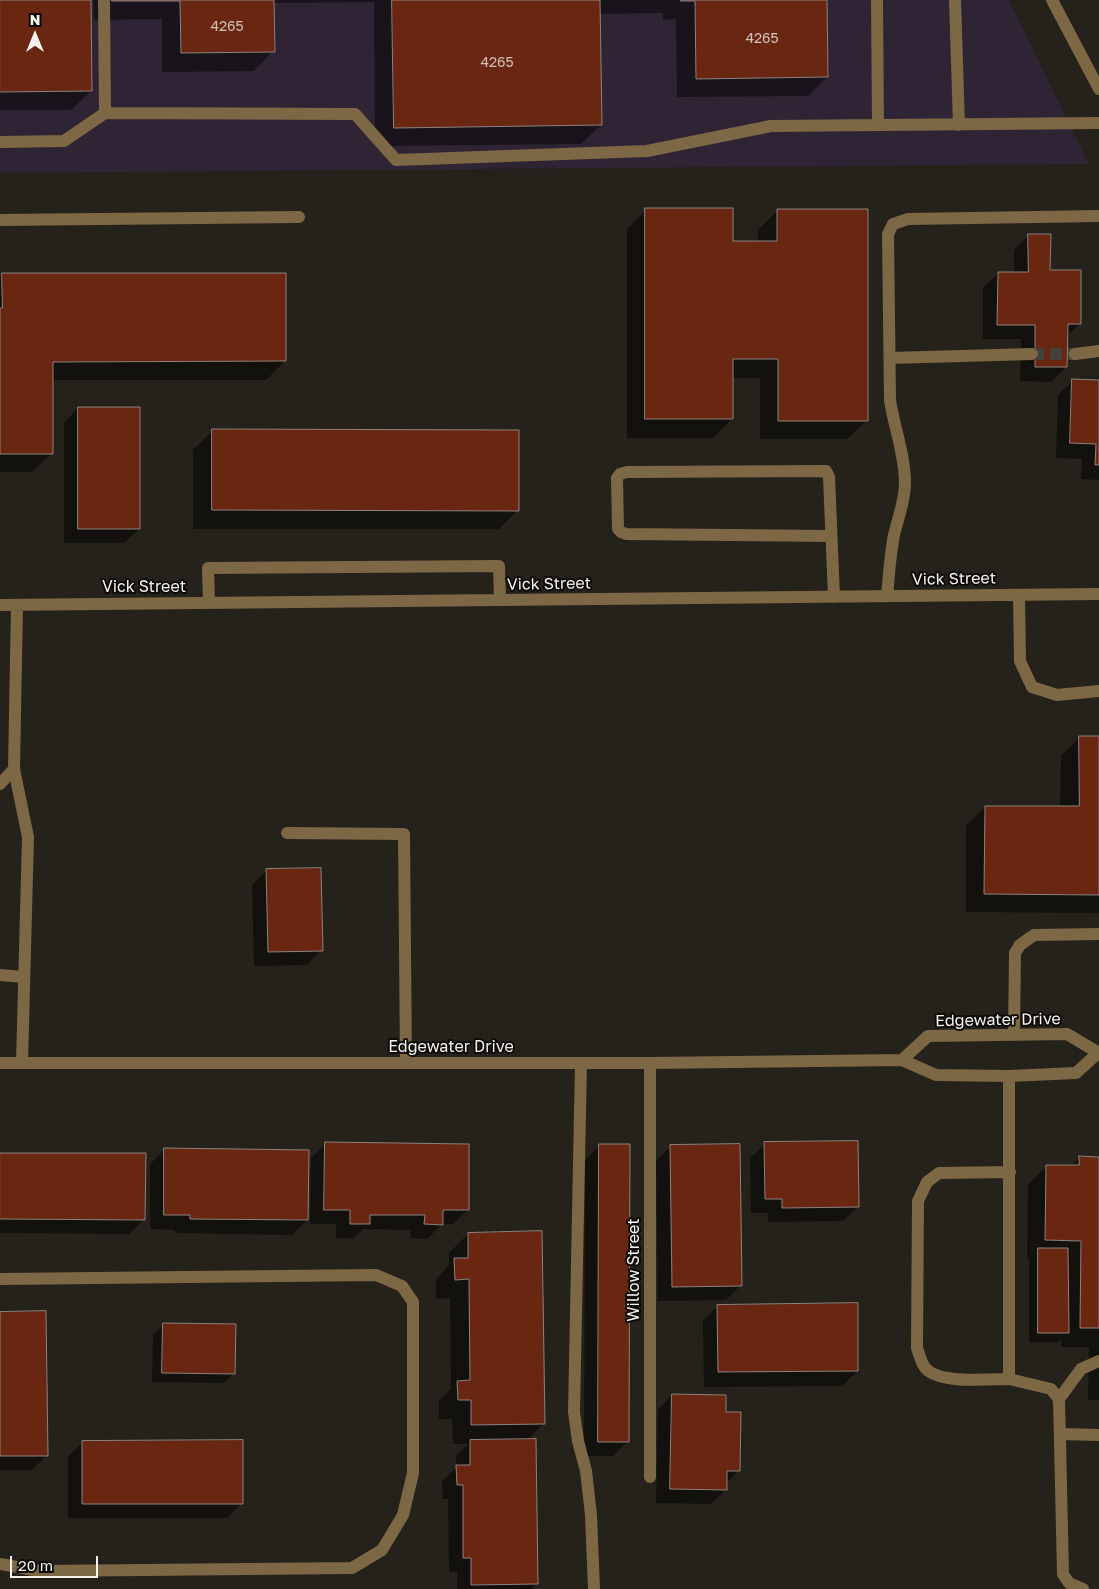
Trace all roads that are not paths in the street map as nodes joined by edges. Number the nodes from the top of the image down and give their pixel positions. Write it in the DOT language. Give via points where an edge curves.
graph roads {
  1 [pos="104,0"];
  2 [pos="877,0"];
  3 [pos="955,0"];
  4 [pos="1052,0"];
  5 [pos="1099,89"];
  6 [pos="105,112"];
  7 [pos="1099,123"];
  8 [pos="878,125"];
  9 [pos="959,125"];
  10 [pos="0,142"];
  11 [pos="1099,216"];
  12 [pos="299,217"];
  13 [pos="0,220"];
  14 [pos="1099,350"];
  15 [pos="1032,354"];
  16 [pos="1075,354"];
  17 [pos="890,358"];
  18 [pos="832,536"];
  19 [pos="1099,594"];
  20 [pos="1019,595"];
  21 [pos="886,596"];
  22 [pos="834,597"];
  23 [pos="500,600"];
  24 [pos="209,603"];
  25 [pos="0,605"];
  26 [pos="17,605"];
  27 [pos="1099,691"];
  28 [pos="14,769"];
  29 [pos="0,784"];
  30 [pos="287,833"];
  31 [pos="1099,934"];
  32 [pos="0,975"];
  33 [pos="23,977"];
  34 [pos="1014,1034"];
  35 [pos="1099,1053"];
  36 [pos="902,1060"];
  37 [pos="0,1063"];
  38 [pos="22,1063"];
  39 [pos="406,1063"];
  40 [pos="581,1063"];
  41 [pos="650,1063"];
  42 [pos="1008,1076"];
  43 [pos="1010,1172"];
  44 [pos="0,1279"];
  45 [pos="1099,1361"];
  46 [pos="1009,1379"];
  47 [pos="1059,1399"];
  48 [pos="1060,1434"];
  49 [pos="1099,1435"];
  50 [pos="650,1476"];
  51 [pos="0,1564"];
  52 [pos="594,1589"];
  53 [pos="1084,1589"];
  1 -- 6 [label="street"];
  2 -- 8 [label="street"];
  3 -- 9 [label="street"];
  4 -- 5 [label="street"];
  6 -- 8 [label="street" via="355,114 396,160 647,151 771,126"];
  6 -- 10 [label="street" via="64,141"];
  7 -- 9 [label="street"];
  8 -- 9 [label="street"];
  11 -- 17 [label="street" via="908,219 893,224 888,234"];
  12 -- 13 [label="street"];
  14 -- 16 [label="street"];
  15 -- 17 [label="street"];
  17 -- 21 [label="street" via="890,400 905,484"];
  18 -- 18 [label="street" via="829,477 826,472 627,472 617,478 618,529 626,534"];
  18 -- 22 [label="street"];
  19 -- 20 [label="street, Vick Street"];
  20 -- 21 [label="street, Vick Street"];
  20 -- 27 [label="street" via="1020,661 1032,687 1057,695"];
  21 -- 22 [label="street, Vick Street"];
  22 -- 23 [label="street, Vick Street"];
  23 -- 24 [label="street, Vick Street"];
  23 -- 24 [label="street" via="499,566 208,568"];
  24 -- 26 [label="street, Vick Street"];
  25 -- 26 [label="street, Vick Street"];
  26 -- 28 [label="street"];
  28 -- 29 [label="street"];
  28 -- 33 [label="street" via="28,837"];
  30 -- 39 [label="street" via="404,834"];
  31 -- 34 [label="street" via="1034,934 1020,945 1016,953"];
  32 -- 33 [label="street"];
  33 -- 38 [label="street"];
  34 -- 35 [label="street, Edgewater Drive" via="1067,1034"];
  34 -- 36 [label="street, Edgewater Drive" via="928,1036"];
  35 -- 42 [label="street, Edgewater Drive" via="1076,1073"];
  36 -- 41 [label="street, Edgewater Drive"];
  36 -- 42 [label="street, Edgewater Drive" via="936,1074"];
  37 -- 38 [label="street, Edgewater Drive"];
  38 -- 39 [label="street, Edgewater Drive"];
  39 -- 40 [label="street, Edgewater Drive"];
  40 -- 41 [label="street, Edgewater Drive"];
  40 -- 52 [label="street" via="574,1412 591,1515"];
  41 -- 50 [label="street, Willow Street"];
  42 -- 43 [label="street"];
  43 -- 46 [label="street"];
  43 -- 46 [label="street" via="939,1173 927,1182 918,1201 916,1348 924,1368 935,1375 949,1379"];
  44 -- 51 [label="street" via="376,1275 402,1286 414,1302 414,1473 404,1515 382,1550 352,1568 39,1571"];
  45 -- 47 [label="street" via="1082,1369"];
  46 -- 47 [label="street" via="1052,1389"];
  47 -- 48 [label="street"];
  48 -- 49 [label="street"];
  48 -- 53 [label="street" via="1063,1574 1069,1583"];
}
